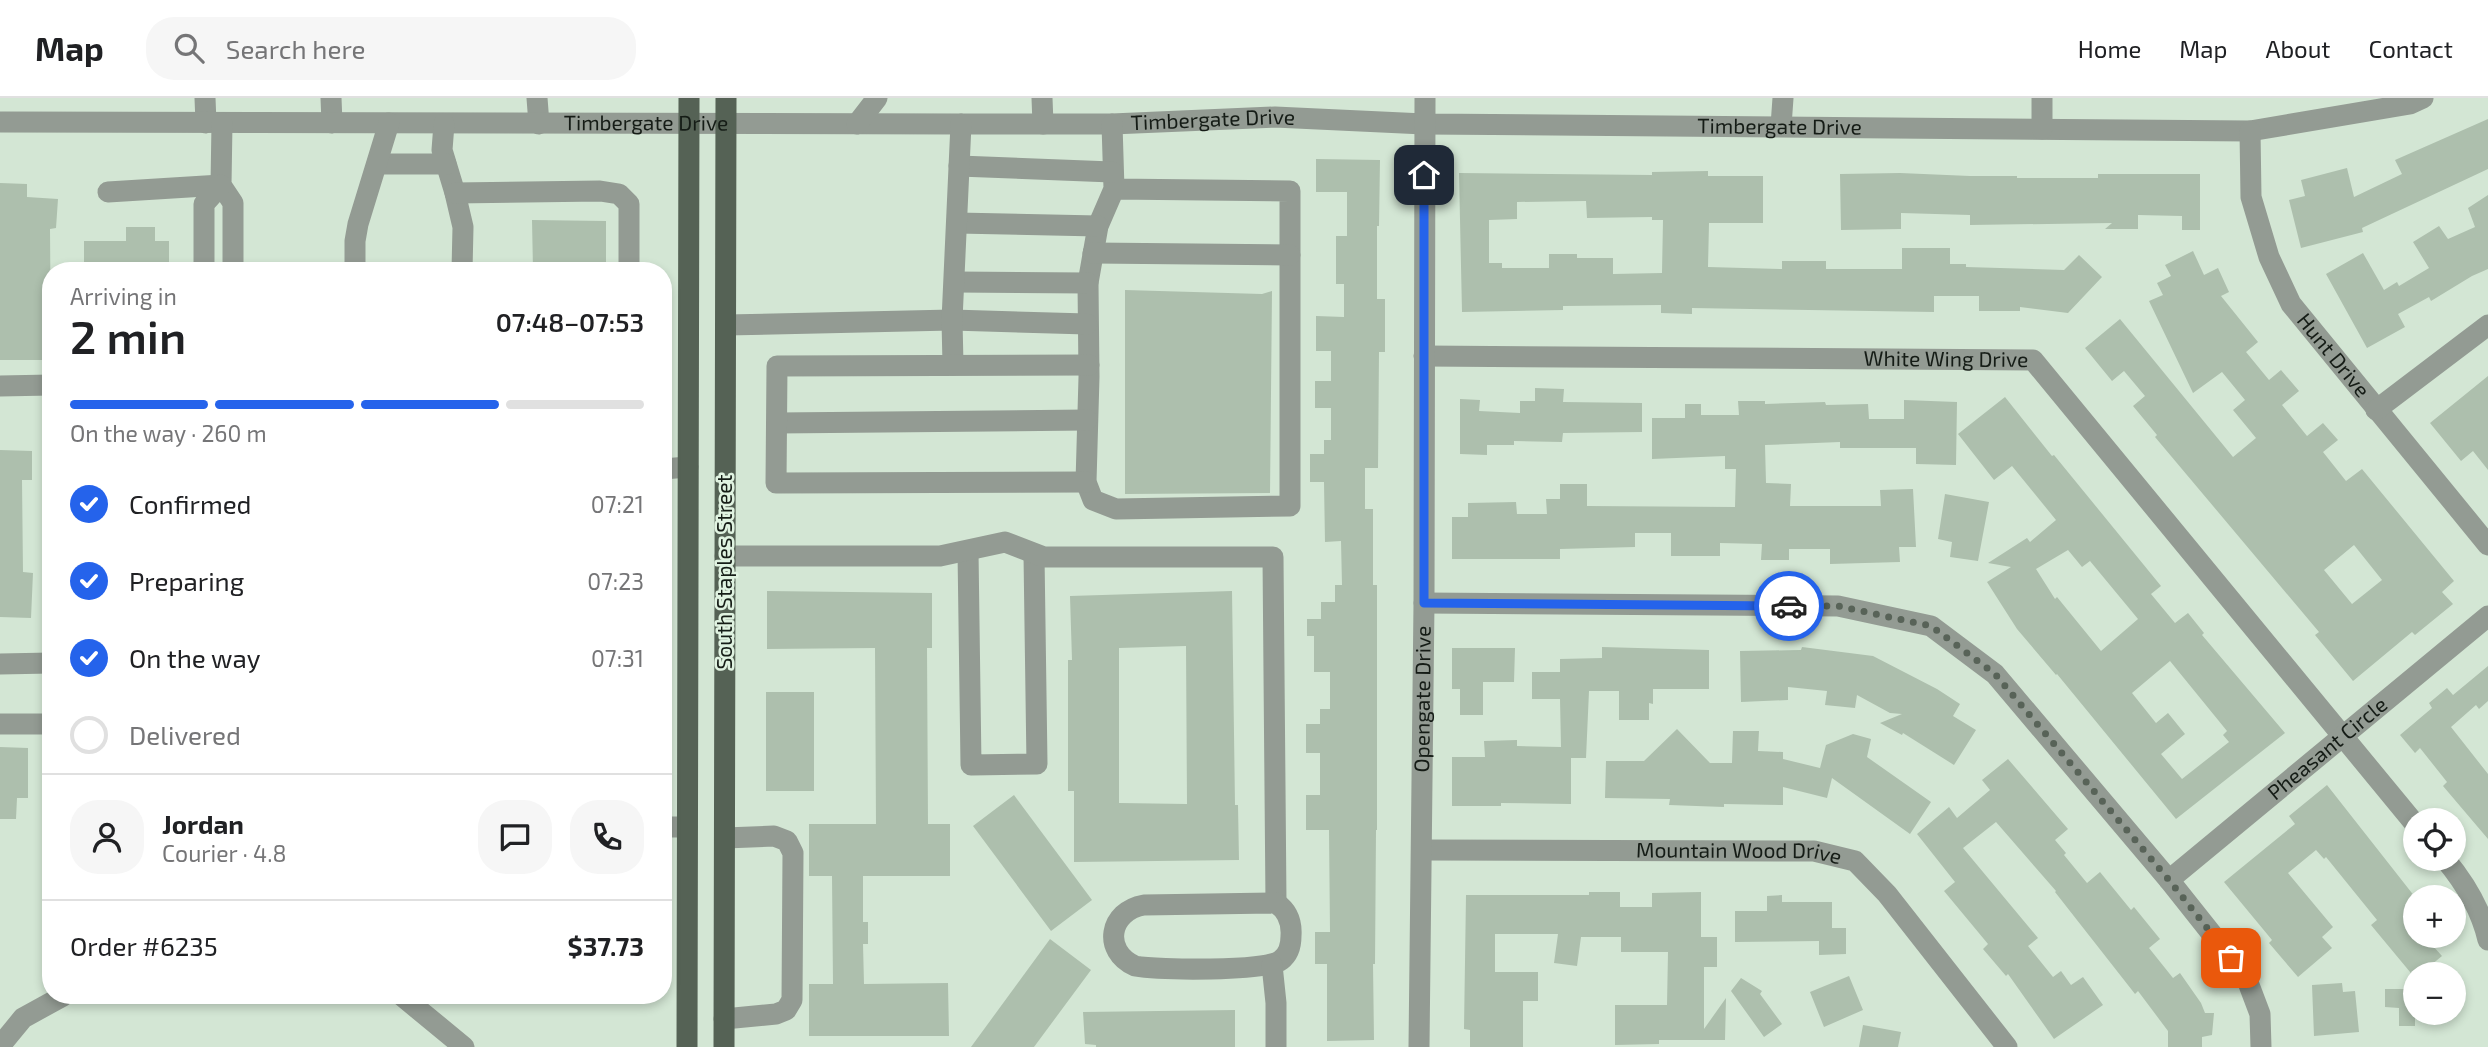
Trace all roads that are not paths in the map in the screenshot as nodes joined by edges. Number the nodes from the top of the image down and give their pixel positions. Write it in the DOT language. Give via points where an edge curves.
graph roads {
  1 [pos="205,98"];
  2 [pos="331,98"];
  3 [pos="537,98"];
  4 [pos="689,98"];
  5 [pos="726,98"];
  6 [pos="877,98"];
  7 [pos="1042,98"];
  8 [pos="1264,98"];
  9 [pos="1425,98"];
  10 [pos="1783,98"];
  11 [pos="2042,98"];
  12 [pos="2413,100"];
  13 [pos="1275,117"];
  14 [pos="0,122"];
  15 [pos="214,123"];
  16 [pos="332,123"];
  17 [pos="389,124"];
  18 [pos="444,124"];
  19 [pos="539,124"];
  20 [pos="689,124"];
  21 [pos="726,124"];
  22 [pos="857,124"];
  23 [pos="961,124"];
  24 [pos="1043,124"];
  25 [pos="1112,124"];
  26 [pos="1424,124"];
  27 [pos="1781,125"];
  28 [pos="2042,129"];
  29 [pos="2250,131"];
  30 [pos="377,164"];
  31 [pos="446,164"];
  32 [pos="959,166"];
  33 [pos="1113,181"];
  34 [pos="221,185"];
  35 [pos="108,192"];
  36 [pos="455,193"];
  37 [pos="957,223"];
  38 [pos="1098,226"];
  39 [pos="1093,253"];
  40 [pos="1290,255"];
  41 [pos="204,262"];
  42 [pos="233,262"];
  43 [pos="355,262"];
  44 [pos="462,262"];
  45 [pos="629,262"];
  46 [pos="955,282"];
  47 [pos="1088,283"];
  48 [pos="952,320"];
  49 [pos="1087,324"];
  50 [pos="726,325"];
  51 [pos="2488,325"];
  52 [pos="1424,356"];
  53 [pos="1088,365"];
  54 [pos="953,366"];
  55 [pos="42,385"];
  56 [pos="0,386"];
  57 [pos="2376,410"];
  58 [pos="1087,420"];
  59 [pos="777,423"];
  60 [pos="688,467"];
  61 [pos="672,468"];
  62 [pos="1086,482"];
  63 [pos="2488,545"];
  64 [pos="968,551"];
  65 [pos="1034,555"];
  66 [pos="725,556"];
  67 [pos="1424,603"];
  68 [pos="2488,616"];
  69 [pos="42,663"];
  70 [pos="0,664"];
  71 [pos="0,724"];
  72 [pos="42,724"];
  73 [pos="2342,736"];
  74 [pos="2403,810"];
  75 [pos="672,827"];
  76 [pos="687,827"];
  77 [pos="724,838"];
  78 [pos="1422,850"];
  79 [pos="2455,871"];
  80 [pos="2169,880"];
  81 [pos="1276,903"];
  82 [pos="2488,940"];
  83 [pos="1272,965"];
  84 [pos="48,1004"];
  85 [pos="412,1004"];
  86 [pos="724,1019"];
  87 [pos="0,1046"];
  88 [pos="464,1047"];
  89 [pos="687,1047"];
  90 [pos="724,1047"];
  91 [pos="1276,1047"];
  92 [pos="1419,1047"];
  93 [pos="2007,1047"];
  94 [pos="2261,1047"];
  1 -- 15 [label="street"];
  2 -- 16 [label="street"];
  3 -- 19 [label="street"];
  4 -- 20 [label="main road, South Staples Street"];
  5 -- 21 [label="main road, South Staples Street"];
  6 -- 22 [label="street"];
  7 -- 24 [label="street"];
  8 -- 13 [label="street"];
  9 -- 26 [label="street, Opengate Drive"];
  10 -- 27 [label="street"];
  11 -- 28 [label="street"];
  12 -- 29 [label="street, Timbergate Drive"];
  13 -- 25 [label="street, Timbergate Drive"];
  13 -- 26 [label="street, Timbergate Drive"];
  14 -- 15 [label="street, Timbergate Drive"];
  15 -- 16 [label="street, Timbergate Drive"];
  15 -- 34 [label="street"];
  16 -- 17 [label="street, Timbergate Drive"];
  17 -- 18 [label="street, Timbergate Drive"];
  17 -- 30 [label="street"];
  18 -- 19 [label="street, Timbergate Drive"];
  18 -- 31 [label="street"];
  19 -- 20 [label="street, Timbergate Drive"];
  20 -- 21 [label="street, Timbergate Drive"];
  20 -- 60 [label="main road, South Staples Street"];
  21 -- 22 [label="street, Timbergate Drive"];
  21 -- 50 [label="main road, South Staples Street"];
  22 -- 23 [label="street, Timbergate Drive"];
  23 -- 24 [label="street, Timbergate Drive"];
  23 -- 32 [label="street"];
  24 -- 25 [label="street, Timbergate Drive"];
  25 -- 33 [label="street"];
  26 -- 27 [label="street, Timbergate Drive"];
  26 -- 52 [label="street, Opengate Drive"];
  27 -- 28 [label="street, Timbergate Drive"];
  28 -- 29 [label="street, Timbergate Drive"];
  29 -- 57 [label="street, Hunt Drive" via="2251,197 2269,257 2291,304"];
  30 -- 31 [label="street"];
  30 -- 43 [label="street" via="355,241"];
  31 -- 36 [label="street"];
  32 -- 33 [label="street"];
  32 -- 37 [label="street"];
  33 -- 38 [label="street"];
  33 -- 40 [label="street" via="1290,191"];
  34 -- 35 [label="street"];
  34 -- 41 [label="street" via="204,204"];
  34 -- 42 [label="street" via="233,203"];
  36 -- 44 [label="street" via="463,227"];
  36 -- 45 [label="street" via="619,194 629,204"];
  37 -- 38 [label="street"];
  37 -- 46 [label="street"];
  38 -- 39 [label="street"];
  39 -- 40 [label="street"];
  39 -- 47 [label="street"];
  40 -- 62 [label="street" via="1290,506 1115,509 1093,500"];
  46 -- 47 [label="street"];
  46 -- 48 [label="street"];
  47 -- 49 [label="street"];
  48 -- 49 [label="street"];
  48 -- 50 [label="street"];
  48 -- 54 [label="street"];
  49 -- 53 [label="street"];
  50 -- 66 [label="main road, South Staples Street"];
  51 -- 57 [label="street"];
  52 -- 67 [label="street, Opengate Drive"];
  52 -- 73 [label="street, White Wing Drive" via="2033,360"];
  53 -- 54 [label="street"];
  53 -- 58 [label="street"];
  54 -- 59 [label="street" via="777,366"];
  55 -- 56 [label="street"];
  57 -- 63 [label="street, Hunt Drive"];
  58 -- 59 [label="street"];
  58 -- 62 [label="street"];
  59 -- 62 [label="street" via="776,483"];
  60 -- 61 [label="street"];
  60 -- 76 [label="main road, South Staples Street"];
  64 -- 65 [label="street" via="1005,542"];
  64 -- 65 [label="street" via="971,765 1037,764"];
  64 -- 66 [label="street" via="940,556"];
  65 -- 81 [label="street" via="1273,557"];
  66 -- 77 [label="main road, South Staples Street"];
  67 -- 78 [label="street, Opengate Drive"];
  67 -- 80 [label="street" via="1838,606 1931,626 1995,674"];
  68 -- 73 [label="street, Pheasant Circle"];
  69 -- 70 [label="street"];
  71 -- 72 [label="street"];
  73 -- 74 [label="street, White Wing Drive"];
  73 -- 80 [label="street, Pheasant Circle"];
  75 -- 76 [label="street"];
  76 -- 89 [label="main road, South Staples Street"];
  77 -- 86 [label="main road, South Staples Street"];
  77 -- 86 [label="street" via="774,836 787,841 793,853 792,1000 786,1010 776,1014"];
  78 -- 92 [label="street, Opengate Drive"];
  78 -- 93 [label="street, Mountain Wood Drive" via="1814,851 1855,860"];
  79 -- 82 [label="street" via="2483,919"];
  80 -- 94 [label="street" via="2246,977 2260,1014"];
  81 -- 83 [label="street" via="1289,918 1291,940 1287,953"];
  81 -- 83 [label="street" via="1139,906 1121,915 1114,933 1118,952 1135,966"];
  83 -- 91 [label="street"];
  84 -- 87 [label="street" via="23,1018"];
  85 -- 88 [label="street"];
  86 -- 90 [label="main road, South Staples Street"];
}
